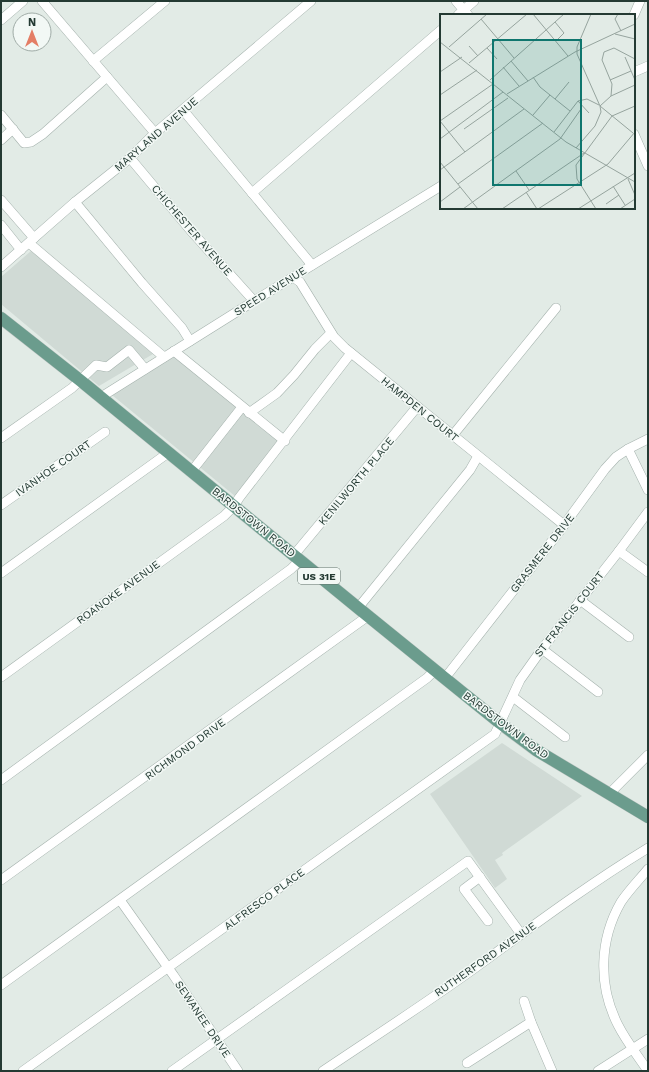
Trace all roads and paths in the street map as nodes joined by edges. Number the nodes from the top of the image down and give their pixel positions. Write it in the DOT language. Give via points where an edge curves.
graph roads {
  1 [pos="23,1"];
  2 [pos="42,1"];
  3 [pos="165,1"];
  4 [pos="312,1"];
  5 [pos="456,1"];
  6 [pos="474,1"];
  7 [pos="640,1"];
  8 [pos="463,13"];
  9 [pos="634,14"];
  10 [pos="1,20"];
  11 [pos="440,31"];
  12 [pos="93,61"];
  13 [pos="648,66"];
  14 [pos="635,72"];
  15 [pos="107,77"];
  16 [pos="183,110"];
  17 [pos="1,115"];
  18 [pos="13,129"];
  19 [pos="155,133"];
  20 [pos="635,136"];
  21 [pos="1,140"];
  22 [pos="130,158"];
  23 [pos="648,166"];
  24 [pos="440,187"];
  25 [pos="252,193"];
  26 [pos="1,200"];
  27 [pos="75,202"];
  28 [pos="1,225"];
  29 [pos="32,241"];
  30 [pos="21,250"];
  31 [pos="312,265"];
  32 [pos="1,267"];
  33 [pos="293,277"];
  34 [pos="254,301"];
  35 [pos="556,308"];
  36 [pos="2,320"];
  37 [pos="331,333"];
  38 [pos="190,341"];
  39 [pos="174,351"];
  40 [pos="351,354"];
  41 [pos="164,357"];
  42 [pos="145,369"];
  43 [pos="81,381"];
  44 [pos="100,397"];
  45 [pos="417,407"];
  46 [pos="246,410"];
  47 [pos="105,432"];
  48 [pos="453,435"];
  49 [pos="1,438"];
  50 [pos="648,439"];
  51 [pos="285,441"];
  52 [pos="628,449"];
  53 [pos="168,453"];
  54 [pos="478,456"];
  55 [pos="191,472"];
  56 [pos="648,490"];
  57 [pos="1,505"];
  58 [pos="234,506"];
  59 [pos="648,512"];
  60 [pos="564,525"];
  61 [pos="619,551"];
  62 [pos="297,557"];
  63 [pos="648,572"];
  64 [pos="1,573"];
  65 [pos="580,600"];
  66 [pos="358,608"];
  67 [pos="368,616"];
  68 [pos="629,637"];
  69 [pos="542,649"];
  70 [pos="435,670"];
  71 [pos="1,677"];
  72 [pos="445,678"];
  73 [pos="598,692"];
  74 [pos="513,698"];
  75 [pos="500,723"];
  76 [pos="564,737"];
  77 [pos="648,755"];
  78 [pos="1,780"];
  79 [pos="609,794"];
  80 [pos="648,817"];
  81 [pos="648,848"];
  82 [pos="648,869"];
  83 [pos="480,877"];
  84 [pos="1,880"];
  85 [pos="120,900"];
  86 [pos="488,921"];
  87 [pos="521,934"];
  88 [pos="167,968"];
  89 [pos="1,985"];
  90 [pos="524,1001"];
  91 [pos="531,1022"];
  92 [pos="216,1039"];
  93 [pos="648,1039"];
  94 [pos="633,1049"];
  95 [pos="467,1063"];
  96 [pos="23,1071"];
  97 [pos="172,1071"];
  98 [pos="238,1071"];
  99 [pos="323,1071"];
  100 [pos="552,1071"];
  101 [pos="598,1071"];
  102 [pos="648,1071"];
  1 -- 10 [label="street"];
  2 -- 12 [label="street"];
  3 -- 12 [label="street"];
  4 -- 16 [label="street, MARYLAND AVENUE"];
  5 -- 8 [label="street"];
  6 -- 8 [label="street"];
  7 -- 9 [label="street"];
  11 -- 25 [label="street"];
  12 -- 15 [label="street"];
  13 -- 14 [label="street"];
  15 -- 18 [label="street" via="31,142 24,143"];
  15 -- 19 [label="street"];
  16 -- 19 [label="street, MARYLAND AVENUE"];
  16 -- 25 [label="street"];
  17 -- 18 [label="street"];
  18 -- 21 [label="street"];
  19 -- 22 [label="street, MARYLAND AVENUE"];
  20 -- 23 [label="street"];
  22 -- 27 [label="street, MARYLAND AVENUE"];
  22 -- 34 [label="street, CHICHESTER AVENUE"];
  24 -- 31 [label="street, SPEED AVENUE"];
  25 -- 31 [label="street"];
  26 -- 29 [label="street"];
  27 -- 29 [label="street, MARYLAND AVENUE"];
  27 -- 38 [label="street" via="182,328"];
  28 -- 30 [label="street"];
  29 -- 30 [label="street, MARYLAND AVENUE"];
  29 -- 41 [label="street"];
  30 -- 32 [label="street, MARYLAND AVENUE"];
  31 -- 33 [label="street, SPEED AVENUE"];
  33 -- 34 [label="street, SPEED AVENUE"];
  33 -- 37 [label="street, HAMPDEN COURT" via="300,282"];
  34 -- 38 [label="street, SPEED AVENUE"];
  35 -- 48 [label="street"];
  36 -- 43 [label="main road, BARDSTOWN ROAD / US 31E"];
  37 -- 40 [label="street, HAMPDEN COURT"];
  37 -- 46 [label="street" via="276,393"];
  38 -- 39 [label="street, SPEED AVENUE"];
  39 -- 41 [label="street, SPEED AVENUE"];
  39 -- 46 [label="street"];
  40 -- 45 [label="street, HAMPDEN COURT"];
  40 -- 51 [label="street, ROANOKE AVENUE"];
  41 -- 42 [label="street, SPEED AVENUE"];
  42 -- 43 [label="street" via="129,350 107,367 96,365"];
  42 -- 44 [label="street, SPEED AVENUE"];
  43 -- 44 [label="main road, BARDSTOWN ROAD / US 31E"];
  43 -- 49 [label="street"];
  44 -- 53 [label="main road, BARDSTOWN ROAD / US 31E"];
  45 -- 48 [label="street, HAMPDEN COURT"];
  45 -- 62 [label="street, KENILWORTH PLACE"];
  46 -- 51 [label="street"];
  46 -- 55 [label="street"];
  47 -- 57 [label="street, IVANHOE COURT"];
  48 -- 54 [label="street, HAMPDEN COURT"];
  50 -- 52 [label="street, GRASMERE DRIVE"];
  51 -- 58 [label="street, ROANOKE AVENUE"];
  52 -- 56 [label="street"];
  52 -- 60 [label="street, GRASMERE DRIVE" via="605,469"];
  53 -- 55 [label="main road, BARDSTOWN ROAD / US 31E"];
  53 -- 64 [label="street"];
  54 -- 60 [label="street, HAMPDEN COURT"];
  54 -- 66 [label="street" via="470,470"];
  55 -- 58 [label="main road, BARDSTOWN ROAD / US 31E"];
  58 -- 62 [label="main road, BARDSTOWN ROAD / US 31E"];
  58 -- 71 [label="street, ROANOKE AVENUE" via="224,516"];
  59 -- 61 [label="street, ST FRANCIS COURT"];
  60 -- 72 [label="street, GRASMERE DRIVE"];
  61 -- 63 [label="street"];
  61 -- 65 [label="street, ST FRANCIS COURT"];
  62 -- 66 [label="main road, BARDSTOWN ROAD / US 31E"];
  62 -- 78 [label="street, KENILWORTH PLACE" via="291,569"];
  65 -- 68 [label="street"];
  65 -- 69 [label="street, ST FRANCIS COURT"];
  66 -- 67 [label="main road, BARDSTOWN ROAD / US 31E"];
  67 -- 70 [label="main road, BARDSTOWN ROAD / US 31E"];
  67 -- 84 [label="street, RICHMOND DRIVE"];
  69 -- 73 [label="street"];
  69 -- 74 [label="street, ST FRANCIS COURT" via="520,680"];
  70 -- 72 [label="main road, BARDSTOWN ROAD / US 31E"];
  70 -- 85 [label="street" via="421,683"];
  72 -- 75 [label="main road, BARDSTOWN ROAD / US 31E"];
  74 -- 75 [label="street, ST FRANCIS COURT"];
  74 -- 76 [label="street"];
  75 -- 79 [label="main road, BARDSTOWN ROAD / US 31E" via="536,750"];
  75 -- 88 [label="street, ALFRESCO PLACE" via="494,734"];
  77 -- 79 [label="street"];
  79 -- 80 [label="main road, BARDSTOWN ROAD / US 31E"];
  81 -- 87 [label="street, RUTHERFORD AVENUE"];
  82 -- 94 [label="street" via="617,910 608,933 603,963 612,1012"];
  83 -- 86 [label="street" via="464,889"];
  83 -- 87 [label="street"];
  83 -- 92 [label="street" via="468,860"];
  85 -- 88 [label="street, SEWANEE DRIVE"];
  85 -- 89 [label="street"];
  87 -- 99 [label="street, RUTHERFORD AVENUE"];
  88 -- 92 [label="street, SEWANEE DRIVE"];
  88 -- 96 [label="street, ALFRESCO PLACE"];
  90 -- 91 [label="street"];
  91 -- 95 [label="street"];
  91 -- 100 [label="street"];
  92 -- 97 [label="street"];
  92 -- 98 [label="street, SEWANEE DRIVE"];
  93 -- 94 [label="street"];
  94 -- 101 [label="street"];
  94 -- 102 [label="street"];
}
